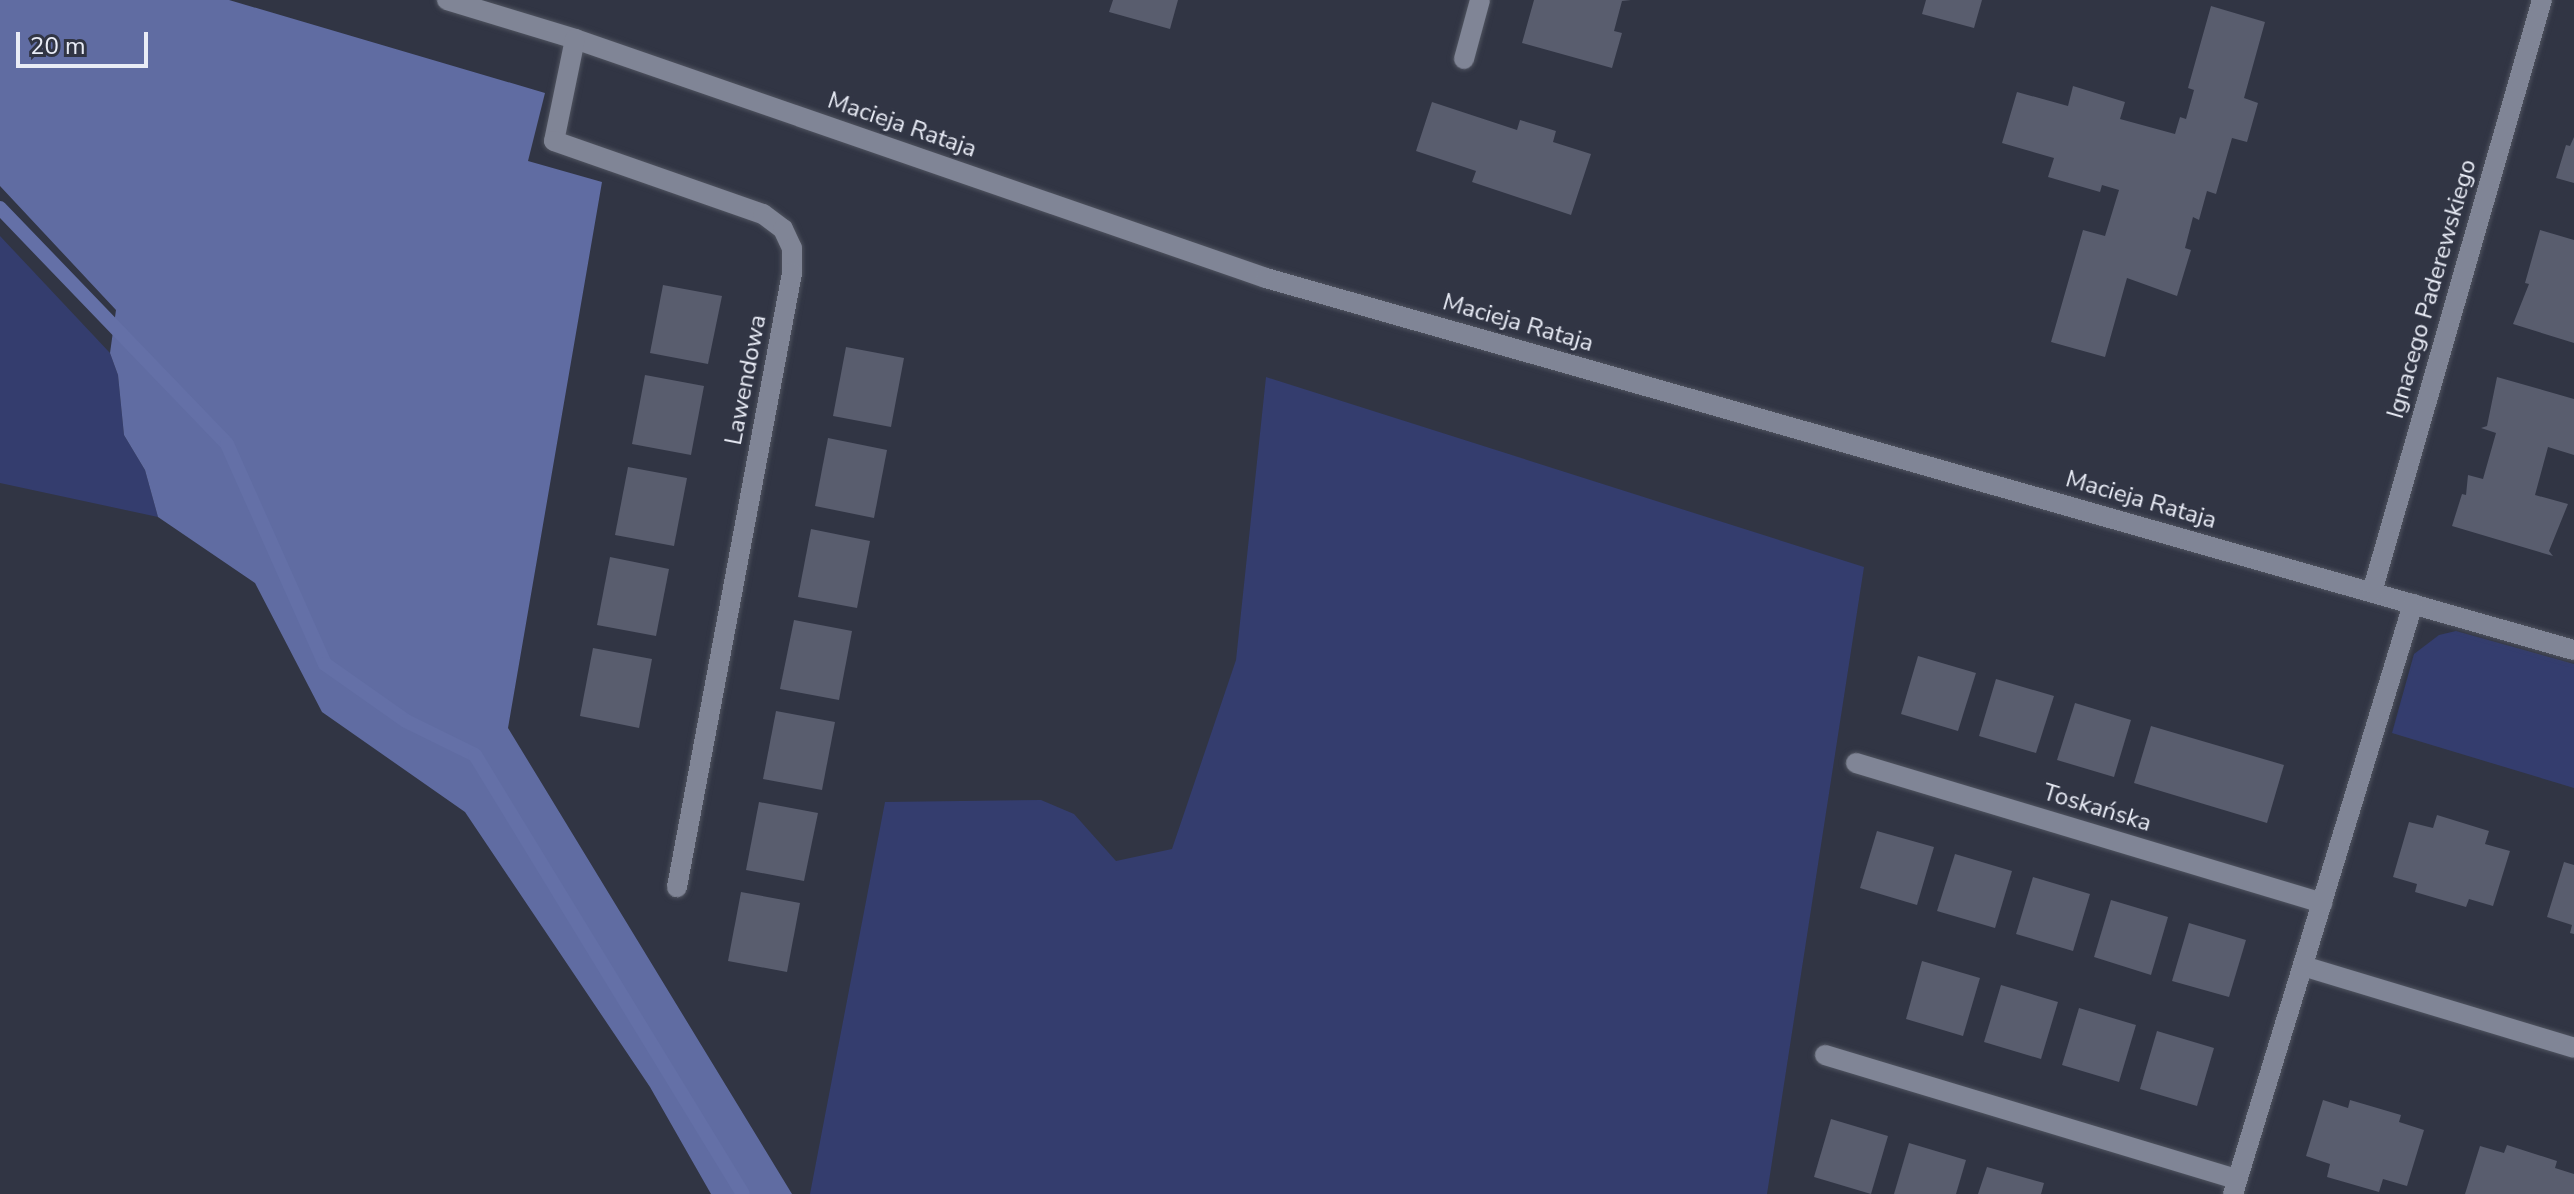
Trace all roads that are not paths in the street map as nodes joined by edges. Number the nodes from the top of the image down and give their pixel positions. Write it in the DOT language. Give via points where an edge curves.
graph roads {
  1 [pos="1480,0"];
  2 [pos="2542,0"];
  3 [pos="456,1"];
  4 [pos="575,39"];
  5 [pos="1464,59"];
  6 [pos="2372,592"];
  7 [pos="2413,604"];
  8 [pos="2574,650"];
  9 [pos="1856,763"];
  10 [pos="677,887"];
  11 [pos="2322,903"];
  12 [pos="2303,966"];
  13 [pos="2574,1048"];
  14 [pos="1825,1055"];
  15 [pos="2235,1186"];
  1 -- 5 [label="street"];
  2 -- 6 [label="street, Ignacego Paderewskiego"];
  3 -- 4 [label="street, Macieja Rataja"];
  4 -- 6 [label="street, Macieja Rataja" via="1266,278"];
  4 -- 10 [label="street, Lawendowa" via="554,141 763,214 783,229 792,248 792,273"];
  6 -- 7 [label="street, Macieja Rataja"];
  7 -- 8 [label="street, Macieja Rataja"];
  7 -- 11 [label="street"];
  9 -- 11 [label="street, Toskańska"];
  11 -- 12 [label="street"];
  12 -- 13 [label="street"];
  12 -- 15 [label="street"];
  14 -- 15 [label="street"];
}
